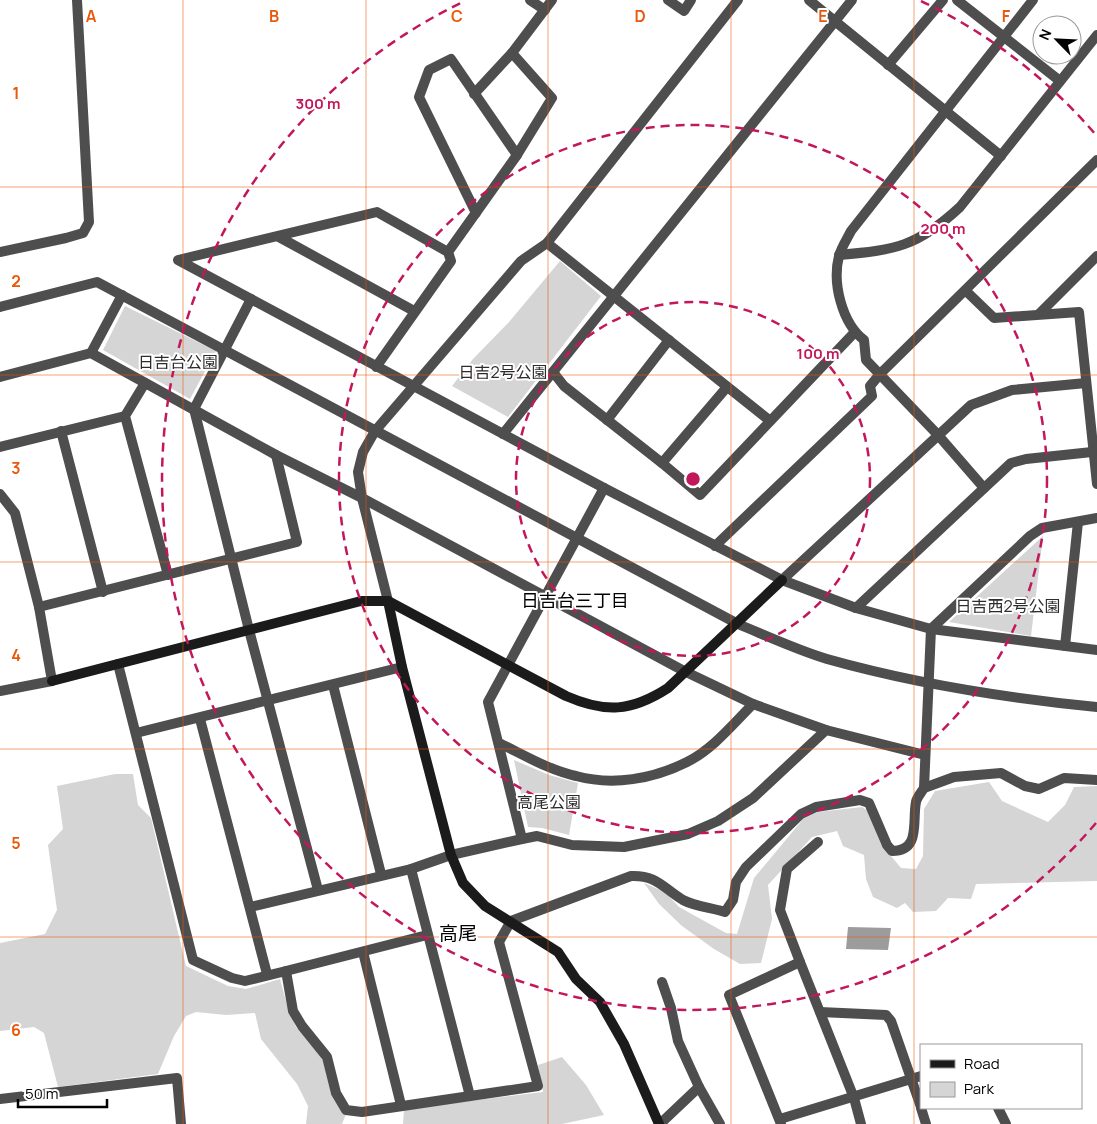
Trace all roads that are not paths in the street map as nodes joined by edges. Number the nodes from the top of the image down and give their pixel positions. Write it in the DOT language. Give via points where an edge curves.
graph roads {
  1 [pos="77,0"];
  2 [pos="530,0"];
  3 [pos="552,0"];
  4 [pos="668,0"];
  5 [pos="691,0"];
  6 [pos="738,0"];
  7 [pos="809,0"];
  8 [pos="852,0"];
  9 [pos="943,0"];
  10 [pos="957,0"];
  11 [pos="1033,0"];
  12 [pos="545,10"];
  13 [pos="834,21"];
  14 [pos="1004,36"];
  15 [pos="1097,36"];
  16 [pos="512,54"];
  17 [pos="888,65"];
  18 [pos="1060,82"];
  19 [pos="474,94"];
  20 [pos="947,112"];
  21 [pos="517,154"];
  22 [pos="1001,156"];
  23 [pos="1097,160"];
  24 [pos="476,214"];
  25 [pos="279,237"];
  26 [pos="547,243"];
  27 [pos="0,252"];
  28 [pos="448,252"];
  29 [pos="839,256"];
  30 [pos="1097,256"];
  31 [pos="966,292"];
  32 [pos="122,295"];
  33 [pos="614,296"];
  34 [pos="252,300"];
  35 [pos="0,307"];
  36 [pos="414,311"];
  37 [pos="1039,314"];
  38 [pos="854,333"];
  39 [pos="669,340"];
  40 [pos="226,350"];
  41 [pos="92,353"];
  42 [pos="376,367"];
  43 [pos="553,372"];
  44 [pos="880,374"];
  45 [pos="0,377"];
  46 [pos="145,383"];
  47 [pos="1086,383"];
  48 [pos="413,386"];
  49 [pos="727,387"];
  50 [pos="194,409"];
  51 [pos="125,416"];
  52 [pos="607,420"];
  53 [pos="769,420"];
  54 [pos="61,431"];
  55 [pos="375,431"];
  56 [pos="1094,431"];
  57 [pos="503,434"];
  58 [pos="938,435"];
  59 [pos="0,447"];
  60 [pos="1092,452"];
  61 [pos="276,455"];
  62 [pos="662,464"];
  63 [pos="1097,484"];
  64 [pos="604,488"];
  65 [pos="984,488"];
  66 [pos="0,494"];
  67 [pos="362,498"];
  68 [pos="1097,518"];
  69 [pos="1078,522"];
  70 [pos="576,538"];
  71 [pos="715,546"];
  72 [pos="231,559"];
  73 [pos="168,575"];
  74 [pos="782,580"];
  75 [pos="103,592"];
  76 [pos="546,596"];
  77 [pos="388,602"];
  78 [pos="39,607"];
  79 [pos="856,608"];
  80 [pos="738,624"];
  81 [pos="931,629"];
  82 [pos="249,630"];
  83 [pos="1064,646"];
  84 [pos="1097,650"];
  85 [pos="118,664"];
  86 [pos="508,664"];
  87 [pos="402,666"];
  88 [pos="684,671"];
  89 [pos="52,681"];
  90 [pos="333,685"];
  91 [pos="929,685"];
  92 [pos="0,690"];
  93 [pos="268,700"];
  94 [pos="752,704"];
  95 [pos="1097,707"];
  96 [pos="200,719"];
  97 [pos="826,730"];
  98 [pos="136,733"];
  99 [pos="499,743"];
  100 [pos="925,755"];
  101 [pos="1097,780"];
  102 [pos="924,788"];
  103 [pos="522,839"];
  104 [pos="818,842"];
  105 [pos="451,856"];
  106 [pos="411,869"];
  107 [pos="381,874"];
  108 [pos="318,890"];
  109 [pos="250,907"];
  110 [pos="511,921"];
  111 [pos="427,935"];
  112 [pos="363,952"];
  113 [pos="800,962"];
  114 [pos="286,971"];
  115 [pos="267,974"];
  116 [pos="662,982"];
  117 [pos="820,1012"];
  118 [pos="916,1078"];
  119 [pos="699,1087"];
  120 [pos="470,1096"];
  121 [pos="854,1098"];
  122 [pos="0,1099"];
  123 [pos="920,1101"];
  124 [pos="401,1105"];
  125 [pos="922,1109"];
  126 [pos="998,1109"];
  127 [pos="780,1122"];
  128 [pos="182,1124"];
  129 [pos="659,1124"];
  130 [pos="720,1124"];
  131 [pos="861,1124"];
  132 [pos="926,1124"];
  133 [pos="1006,1124"];
  1 -- 27 [label="street" via="89,222 83,233"];
  2 -- 12 [label="street"];
  3 -- 12 [label="street"];
  4 -- 5 [label="street" via="684,10"];
  6 -- 26 [label="street"];
  7 -- 13 [label="street"];
  8 -- 13 [label="street"];
  9 -- 17 [label="street"];
  10 -- 14 [label="street"];
  11 -- 14 [label="street"];
  12 -- 16 [label="street"];
  13 -- 17 [label="street"];
  13 -- 33 [label="street"];
  14 -- 18 [label="street"];
  14 -- 20 [label="street"];
  15 -- 18 [label="street"];
  16 -- 19 [label="street"];
  16 -- 21 [label="street" via="552,98"];
  17 -- 20 [label="street"];
  18 -- 22 [label="street"];
  19 -- 21 [label="street"];
  19 -- 24 [label="street" via="451,59 429,70 419,96"];
  20 -- 22 [label="street"];
  20 -- 29 [label="street" via="851,231"];
  21 -- 24 [label="street"];
  22 -- 29 [label="street" via="960,207 939,227 917,241 874,252"];
  23 -- 31 [label="street"];
  24 -- 28 [label="street"];
  25 -- 28 [label="street" via="377,212"];
  25 -- 34 [label="street" via="178,260"];
  25 -- 36 [label="street"];
  26 -- 33 [label="street"];
  26 -- 48 [label="street" via="520,261"];
  28 -- 36 [label="street" via="451,261"];
  29 -- 38 [label="street" via="839,292"];
  30 -- 37 [label="street"];
  31 -- 37 [label="street" via="994,318"];
  31 -- 44 [label="street"];
  32 -- 35 [label="street" via="97,282"];
  32 -- 40 [label="street"];
  32 -- 41 [label="street"];
  33 -- 39 [label="street"];
  33 -- 43 [label="street"];
  34 -- 40 [label="street"];
  34 -- 42 [label="street"];
  36 -- 42 [label="street"];
  37 -- 47 [label="street" via="1079,312"];
  38 -- 44 [label="street" via="864,340 866,360"];
  38 -- 53 [label="street"];
  39 -- 49 [label="street"];
  39 -- 52 [label="street"];
  40 -- 50 [label="street"];
  40 -- 55 [label="street"];
  41 -- 45 [label="street"];
  41 -- 46 [label="street"];
  42 -- 48 [label="street"];
  43 -- 52 [label="street" via="564,386"];
  43 -- 57 [label="street"];
  44 -- 58 [label="street"];
  44 -- 71 [label="street" via="870,386 872,396"];
  46 -- 50 [label="street"];
  46 -- 51 [label="street"];
  47 -- 56 [label="street"];
  47 -- 58 [label="street" via="1012,390 990,397 971,405"];
  48 -- 55 [label="street"];
  48 -- 57 [label="street"];
  49 -- 53 [label="street"];
  49 -- 62 [label="street"];
  50 -- 61 [label="street"];
  50 -- 72 [label="street"];
  51 -- 54 [label="street"];
  51 -- 73 [label="street"];
  52 -- 62 [label="street"];
  53 -- 62 [label="street" via="700,495"];
  54 -- 59 [label="street"];
  54 -- 75 [label="street"];
  55 -- 67 [label="street" via="363,452 358,472"];
  55 -- 70 [label="street"];
  56 -- 60 [label="street"];
  57 -- 64 [label="street"];
  58 -- 65 [label="street"];
  58 -- 74 [label="street"];
  60 -- 63 [label="street"];
  60 -- 65 [label="street" via="1026,458 1011,463"];
  61 -- 67 [label="street"];
  61 -- 72 [label="street" via="296,542"];
  64 -- 70 [label="street"];
  64 -- 71 [label="street"];
  65 -- 79 [label="street"];
  66 -- 78 [label="street" via="15,512"];
  67 -- 76 [label="street"];
  67 -- 77 [label="street"];
  68 -- 69 [label="street"];
  69 -- 81 [label="street" via="1042,528 1030,536"];
  69 -- 83 [label="street"];
  70 -- 76 [label="street"];
  70 -- 80 [label="street"];
  71 -- 74 [label="street"];
  72 -- 73 [label="street"];
  72 -- 82 [label="street"];
  73 -- 75 [label="street"];
  74 -- 79 [label="street"];
  74 -- 80 [label="street"];
  75 -- 78 [label="street"];
  76 -- 86 [label="street"];
  76 -- 88 [label="street"];
  77 -- 82 [label="street" via="361,601"];
  77 -- 86 [label="street"];
  77 -- 87 [label="street"];
  78 -- 89 [label="street"];
  79 -- 81 [label="street"];
  80 -- 88 [label="street"];
  80 -- 91 [label="street" via="825,658"];
  81 -- 83 [label="street"];
  81 -- 91 [label="street"];
  82 -- 85 [label="street"];
  82 -- 93 [label="street"];
  83 -- 84 [label="street"];
  85 -- 89 [label="street"];
  85 -- 98 [label="street"];
  86 -- 88 [label="street" via="573,700 611,709 655,696"];
  86 -- 99 [label="street" via="488,702"];
  87 -- 90 [label="street"];
  87 -- 105 [label="street"];
  88 -- 94 [label="street"];
  89 -- 92 [label="street"];
  90 -- 93 [label="street"];
  90 -- 107 [label="street"];
  91 -- 95 [label="street" via="1020,700"];
  91 -- 100 [label="street"];
  93 -- 96 [label="street"];
  93 -- 108 [label="street"];
  94 -- 97 [label="street"];
  94 -- 99 [label="street" via="720,738 688,762 624,781 576,777"];
  96 -- 98 [label="street"];
  96 -- 109 [label="street"];
  97 -- 100 [label="street"];
  97 -- 103 [label="street" via="753,798 718,821 688,834 624,847 572,846 536,836"];
  98 -- 115 [label="street" via="193,960 245,981"];
  99 -- 103 [label="street"];
  100 -- 102 [label="street"];
  101 -- 102 [label="street" via="1064,778 1039,789 1025,786 1001,773 954,777"];
  102 -- 110 [label="street" via="916,800 914,835 910,846 901,851 892,851 887,845 869,803 860,800 816,807 801,814 746,867 736,882 733,900 724,912 684,900 646,875 631,876"];
  103 -- 105 [label="street"];
  104 -- 113 [label="street" via="787,869 780,910"];
  105 -- 106 [label="street"];
  105 -- 110 [label="street" via="463,883 485,906"];
  106 -- 107 [label="street"];
  106 -- 111 [label="street"];
  107 -- 108 [label="street"];
  108 -- 109 [label="street"];
  109 -- 115 [label="street"];
  110 -- 120 [label="street" via="499,942 538,1086"];
  110 -- 129 [label="street" via="558,952 576,979 600,1002 624,1044"];
  111 -- 112 [label="street"];
  111 -- 120 [label="street"];
  112 -- 114 [label="street"];
  112 -- 124 [label="street"];
  113 -- 117 [label="street"];
  113 -- 127 [label="street" via="729,995"];
  114 -- 115 [label="street"];
  114 -- 124 [label="street" via="293,1011 327,1057 336,1093 346,1110 362,1112"];
  116 -- 119 [label="street" via="678,1041"];
  117 -- 118 [label="street" via="886,1015"];
  117 -- 121 [label="street"];
  118 -- 121 [label="street"];
  118 -- 123 [label="street"];
  119 -- 129 [label="street"];
  119 -- 130 [label="street"];
  120 -- 124 [label="street"];
  121 -- 127 [label="street"];
  121 -- 131 [label="street"];
  122 -- 128 [label="street" via="177,1078"];
  125 -- 132 [label="street"];
  126 -- 133 [label="street"];
}
